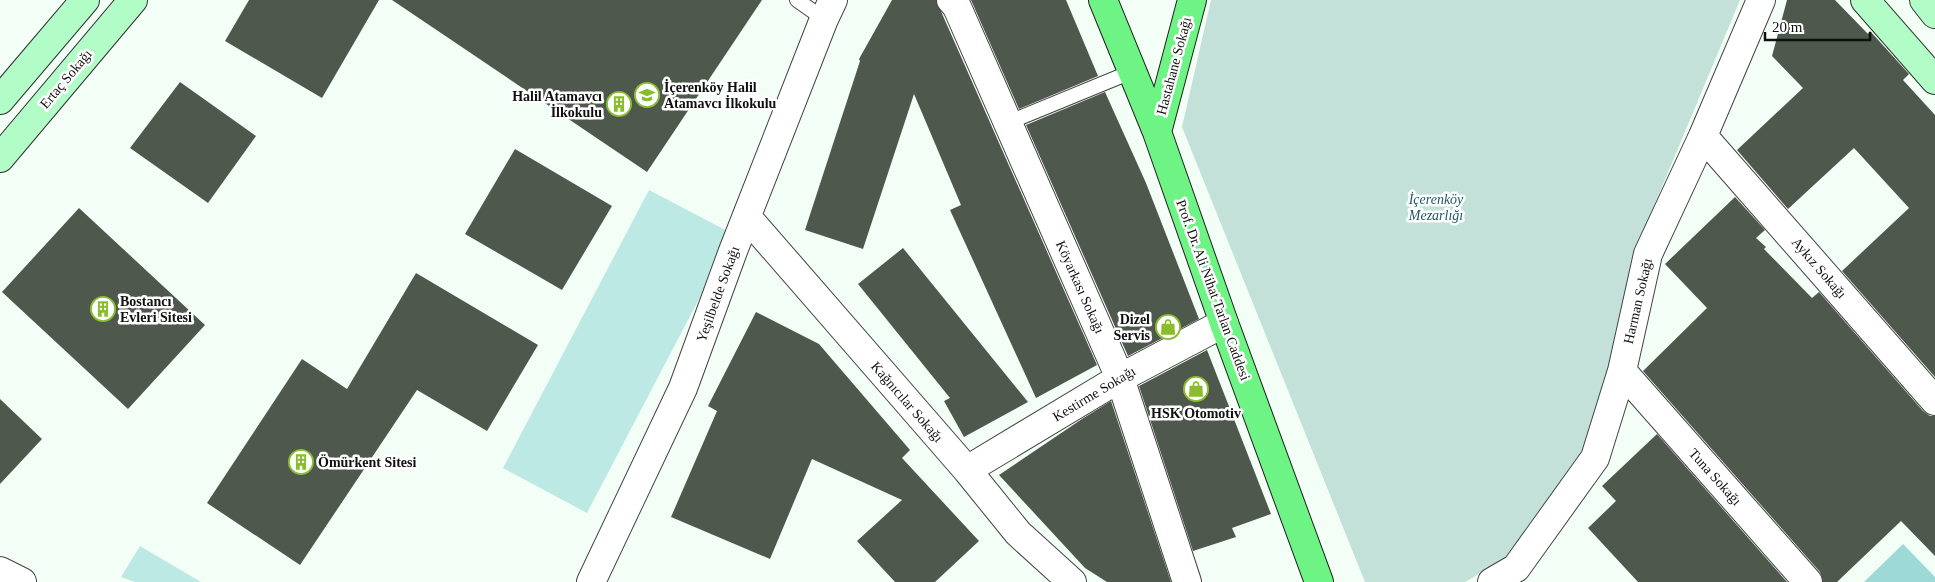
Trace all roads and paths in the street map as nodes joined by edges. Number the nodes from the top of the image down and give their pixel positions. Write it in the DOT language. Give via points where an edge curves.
graph roads {
  1 [pos="85,0"];
  2 [pos="133,0"];
  3 [pos="797,0"];
  4 [pos="951,0"];
  5 [pos="1103,0"];
  6 [pos="1192,0"];
  7 [pos="1760,0"];
  8 [pos="1865,0"];
  9 [pos="1924,0"];
  10 [pos="828,10"];
  11 [pos="1935,14"];
  12 [pos="1132,72"];
  13 [pos="1935,80"];
  14 [pos="0,100"];
  15 [pos="1007,123"];
  16 [pos="1157,132"];
  17 [pos="1703,136"];
  18 [pos="1,155"];
  19 [pos="747,217"];
  20 [pos="1224,323"];
  21 [pos="1622,371"];
  22 [pos="1120,378"];
  23 [pos="1935,401"];
  24 [pos="967,470"];
  25 [pos="0,571"];
  26 [pos="22,582"];
  27 [pos="590,582"];
  28 [pos="1072,582"];
  29 [pos="1187,582"];
  30 [pos="1319,582"];
  31 [pos="1492,582"];
  32 [pos="1808,582"];
  1 -- 14 [label="street"];
  2 -- 18 [label="street, Ertaç Sokağı"];
  3 -- 10 [label="lane"];
  4 -- 15 [label="street, Köyarkası Sokağı" via="957,7"];
  5 -- 12 [label="main road, Prof. Dr. Ali Nihat Tarlan Caddesi"];
  6 -- 16 [label="main road, Hastahane Sokağı"];
  7 -- 17 [label="street, Harman Sokağı"];
  8 -- 13 [label="street"];
  9 -- 11 [label="street"];
  10 -- 19 [label="street, Yeşilbelde Sokağı"];
  12 -- 15 [label="lane"];
  12 -- 16 [label="main road, Prof. Dr. Ali Nihat Tarlan Caddesi"];
  15 -- 22 [label="street, Köyarkası Sokağı"];
  16 -- 20 [label="main road, Prof. Dr. Ali Nihat Tarlan Caddesi"];
  17 -- 21 [label="street, Harman Sokağı" via="1648,254"];
  17 -- 23 [label="street, Aykız Sokağı"];
  19 -- 24 [label="street, Kağnıcılar Sokağı"];
  19 -- 27 [label="street, Yeşilbelde Sokağı" via="683,388"];
  20 -- 22 [label="street, Kestirme Sokağı"];
  20 -- 30 [label="main road, Prof. Dr. Ali Nihat Tarlan Caddesi"];
  21 -- 31 [label="street, Harman Sokağı" via="1595,458 1516,568"];
  21 -- 32 [label="street, Tuna Sokağı"];
  22 -- 24 [label="street, Kestirme Sokağı"];
  22 -- 29 [label="street, Köyarkası Sokağı"];
  24 -- 28 [label="street, Kağnıcılar Sokağı" via="1018,533"];
  25 -- 26 [label="street"];
}
